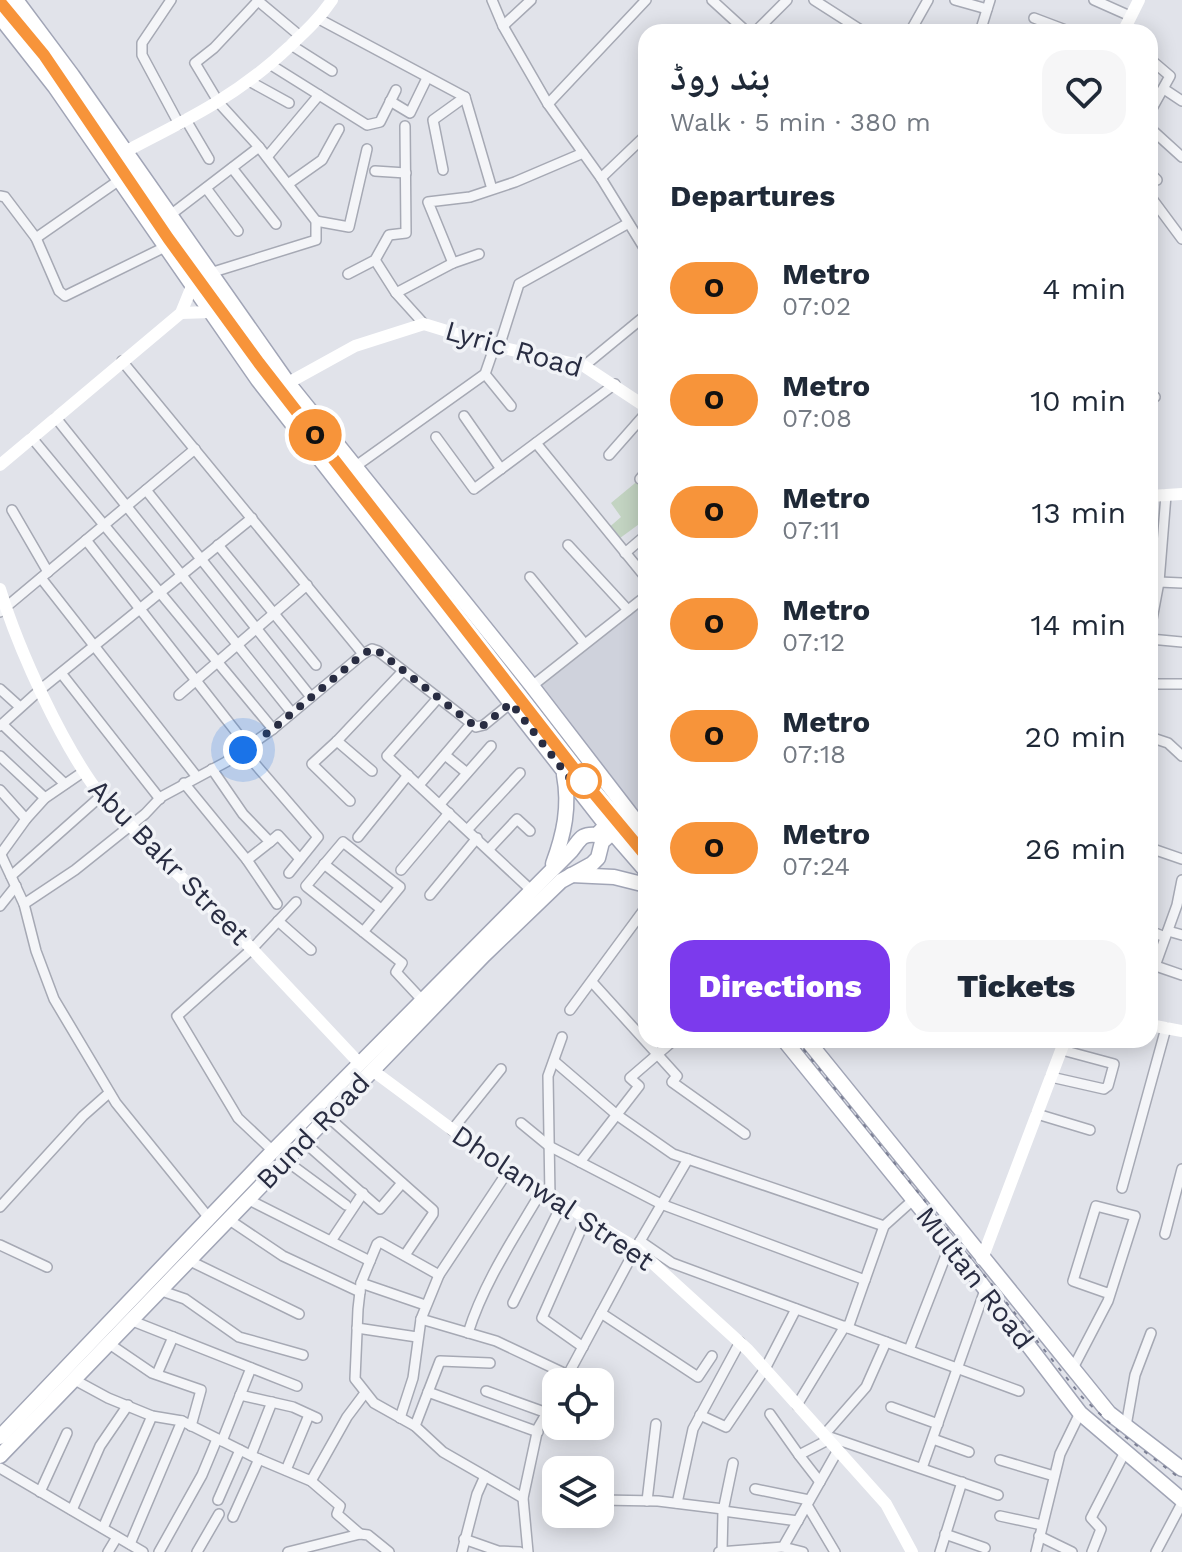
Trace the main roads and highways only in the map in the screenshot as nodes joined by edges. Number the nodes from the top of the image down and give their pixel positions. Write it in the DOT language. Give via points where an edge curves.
graph roads {
  1 [pos="16,0"];
  2 [pos="0,17"];
  3 [pos="72,75"];
  4 [pos="55,87"];
  5 [pos="563,771"];
  6 [pos="628,813"];
  7 [pos="638,825"];
  8 [pos="609,829"];
  9 [pos="638,862"];
  10 [pos="552,868"];
  11 [pos="569,875"];
  12 [pos="638,883"];
  13 [pos="391,1041"];
  14 [pos="790,1048"];
  15 [pos="813,1048"];
  16 [pos="366,1067"];
  17 [pos="279,1156"];
  18 [pos="0,1437"];
  19 [pos="0,1456"];
  20 [pos="1146,1469"];
  21 [pos="1182,1469"];
  22 [pos="1182,1490"];
  23 [pos="1182,1502"];
  1 -- 3 [label="main road"];
  2 -- 4 [label="main road"];
  3 -- 4 [label="main road"];
  3 -- 6 [label="main road" via="288,383"];
  4 -- 5 [label="main road" via="258,380"];
  5 -- 8 [label="main road"];
  5 -- 10 [label="main road" via="566,820"];
  6 -- 7 [label="main road"];
  6 -- 8 [label="main road, Bund Road"];
  8 -- 9 [label="main road"];
  8 -- 10 [label="main road, Bund Road" via="581,836"];
  8 -- 11 [label="main road, Bund Road" via="598,858"];
  10 -- 13 [label="main road, Bund Road"];
  11 -- 12 [label="main road"];
  11 -- 13 [label="main road, Bund Road"];
  13 -- 16 [label="main road, Bund Road"];
  14 -- 20 [label="main road, Multan Road" via="1080,1413"];
  15 -- 21 [label="main road, Multan Road" via="1109,1413"];
  16 -- 17 [label="main road, Bund Road"];
  16 -- 17 [label="main road, Bund Road" via="303,1141"];
  17 -- 18 [label="main road, Bund Road" via="209,1218"];
  17 -- 19 [label="main road, Bund Road" via="247,1199"];
  20 -- 22 [label="main road"];
  20 -- 23 [label="main road, Multan Road"];
}
